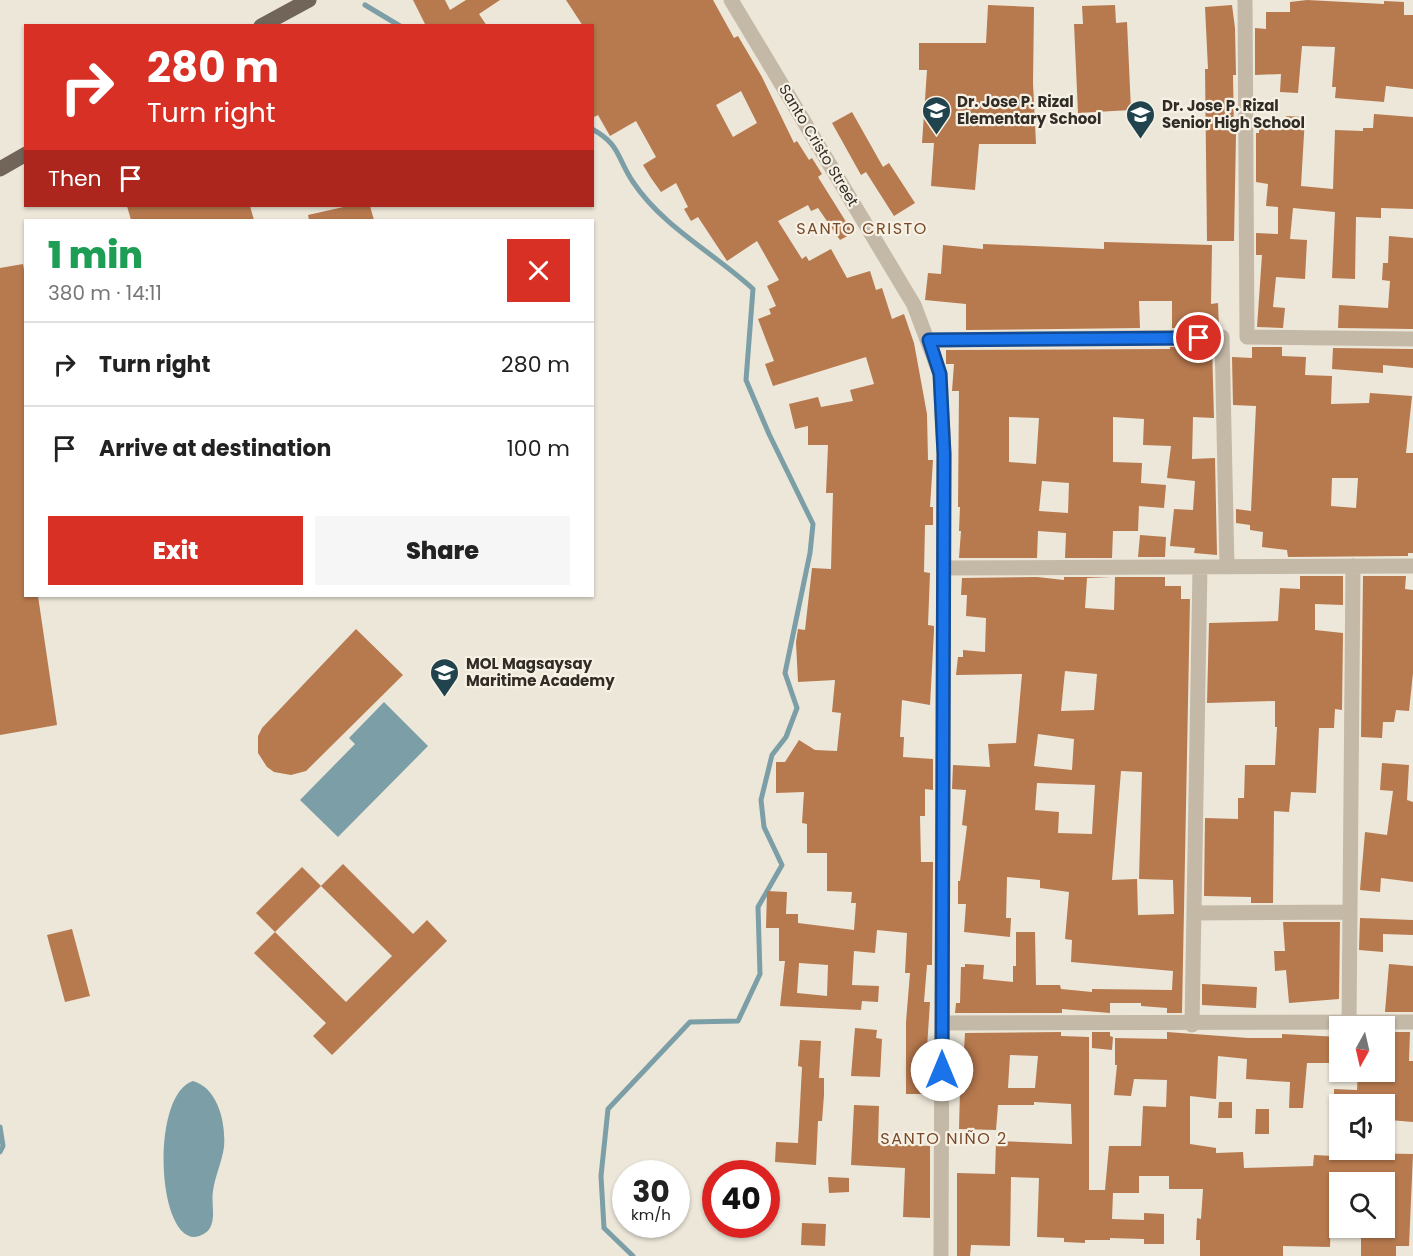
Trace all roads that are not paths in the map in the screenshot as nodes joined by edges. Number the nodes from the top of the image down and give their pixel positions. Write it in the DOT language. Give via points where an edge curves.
graph roads {
  1 [pos="309,0"];
  2 [pos="731,0"];
  3 [pos="1245,0"];
  4 [pos="265,24"];
  5 [pos="24,155"];
  6 [pos="0,169"];
  7 [pos="1413,339"];
  8 [pos="929,340"];
  9 [pos="1353,566"];
  10 [pos="1413,566"];
  11 [pos="1200,567"];
  12 [pos="1227,567"];
  13 [pos="944,568"];
  14 [pos="1349,912"];
  15 [pos="1194,913"];
  16 [pos="1349,1016"];
  17 [pos="1395,1022"];
  18 [pos="1413,1022"];
  19 [pos="942,1023"];
  20 [pos="1329,1023"];
  21 [pos="1192,1024"];
  22 [pos="941,1256"];
  1 -- 4 [label="main road"];
  2 -- 8 [label="street, Santo Cristo Street" via="914,305"];
  3 -- 7 [label="street" via="1247,337"];
  5 -- 6 [label="main road"];
  8 -- 12 [label="street" via="1222,337"];
  8 -- 13 [label="street, Santo Cristo Street" via="940,374"];
  9 -- 10 [label="street"];
  9 -- 12 [label="street"];
  9 -- 14 [label="street"];
  11 -- 12 [label="street"];
  11 -- 13 [label="street"];
  11 -- 15 [label="street"];
  13 -- 19 [label="street, Santo Cristo Street"];
  14 -- 15 [label="street"];
  14 -- 16 [label="street"];
  15 -- 21 [label="street"];
  17 -- 18 [label="street"];
  19 -- 21 [label="street"];
  19 -- 22 [label="street, Santo Cristo Street"];
  20 -- 21 [label="street"];
}
